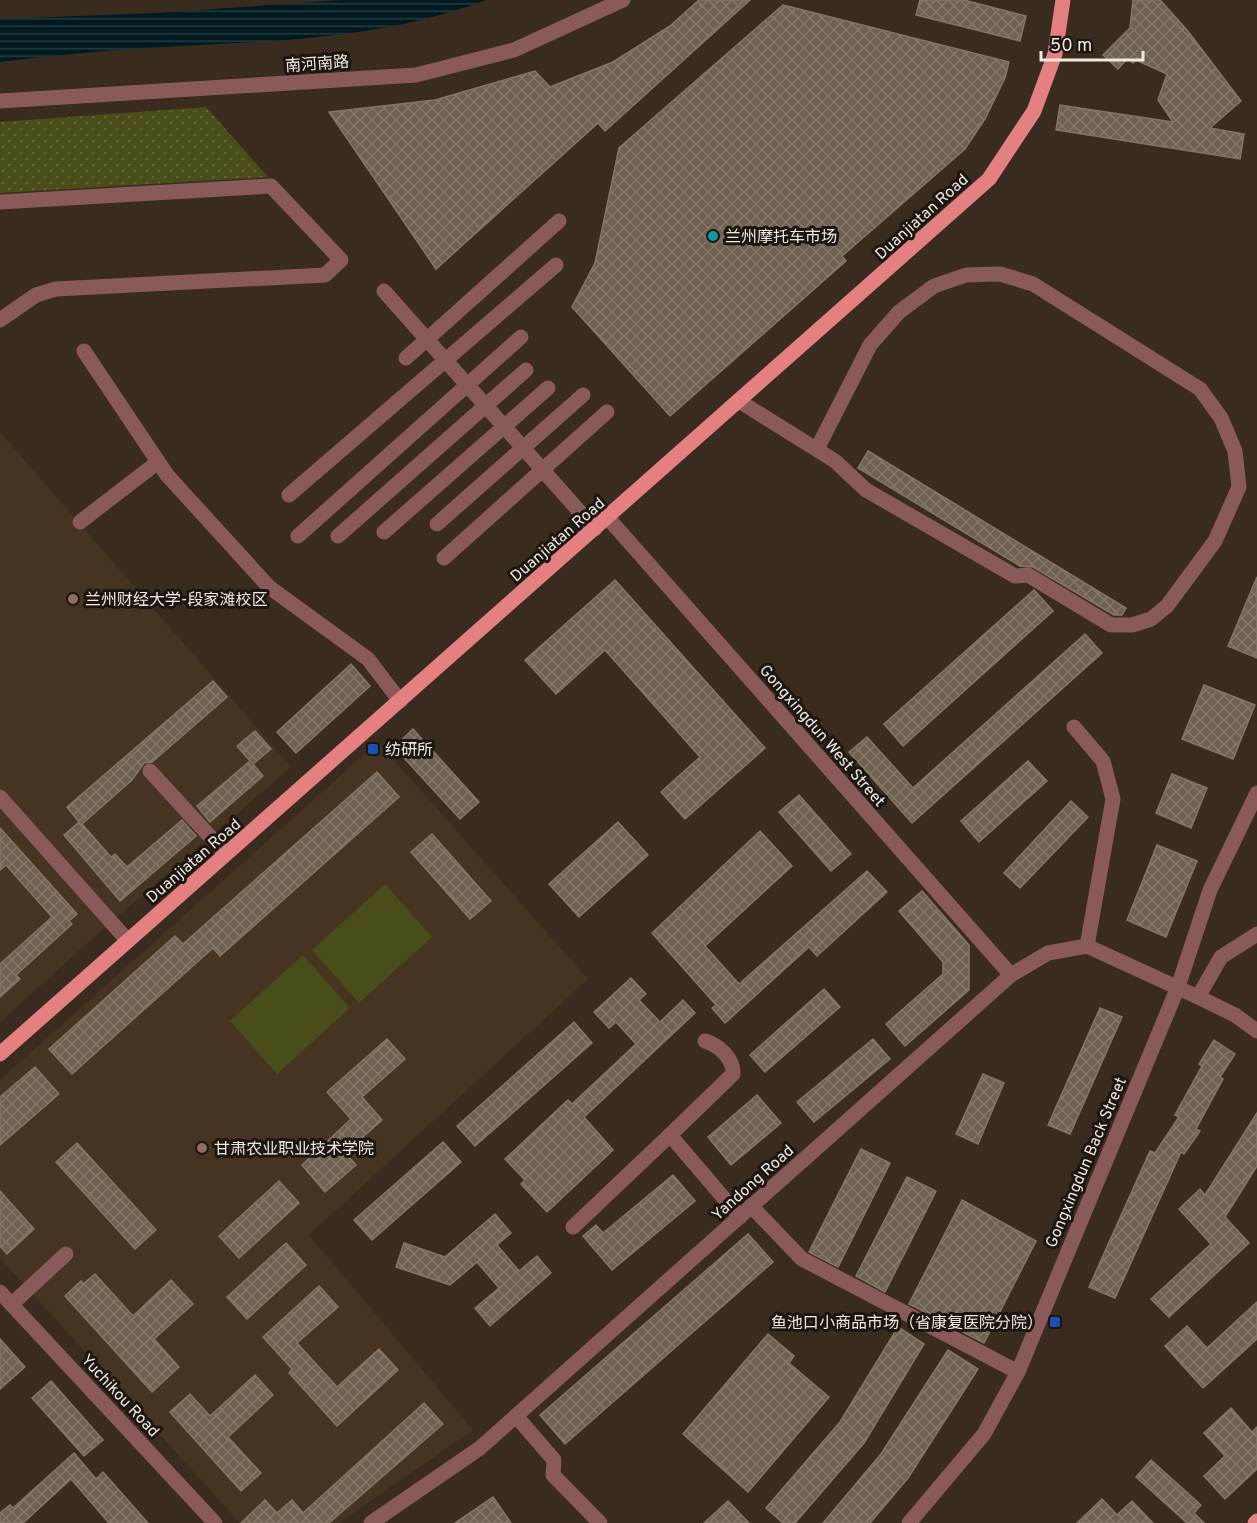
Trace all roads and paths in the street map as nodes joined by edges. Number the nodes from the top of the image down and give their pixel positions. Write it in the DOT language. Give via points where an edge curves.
graph roads {
  1 [pos="623,0"];
  2 [pos="1063,0"];
  3 [pos="0,101"];
  4 [pos="0,202"];
  5 [pos="559,221"];
  6 [pos="555,265"];
  7 [pos="384,291"];
  8 [pos="0,320"];
  9 [pos="521,337"];
  10 [pos="427,339"];
  11 [pos="84,351"];
  12 [pos="406,358"];
  13 [pos="445,360"];
  14 [pos="526,370"];
  15 [pos="467,385"];
  16 [pos="548,388"];
  17 [pos="583,395"];
  18 [pos="739,401"];
  19 [pos="486,406"];
  20 [pos="607,412"];
  21 [pos="504,427"];
  22 [pos="523,448"];
  23 [pos="817,449"];
  24 [pos="158,462"];
  25 [pos="542,470"];
  26 [pos="289,495"];
  27 [pos="608,518"];
  28 [pos="80,522"];
  29 [pos="437,524"];
  30 [pos="595,529"];
  31 [pos="384,532"];
  32 [pos="298,536"];
  33 [pos="338,536"];
  34 [pos="444,558"];
  35 [pos="400,701"];
  36 [pos="1074,727"];
  37 [pos="150,771"];
  38 [pos="1257,793"];
  39 [pos="0,797"];
  40 [pos="226,854"];
  41 [pos="1257,934"];
  42 [pos="128,941"];
  43 [pos="1087,946"];
  44 [pos="1011,975"];
  45 [pos="1178,987"];
  46 [pos="1198,997"];
  47 [pos="1257,1031"];
  48 [pos="705,1041"];
  49 [pos="0,1054"];
  50 [pos="670,1135"];
  51 [pos="752,1206"];
  52 [pos="740,1217"];
  53 [pos="573,1227"];
  54 [pos="66,1254"];
  55 [pos="0,1292"];
  56 [pos="12,1304"];
  57 [pos="1018,1372"];
  58 [pos="516,1416"];
  59 [pos="215,1523"];
  60 [pos="371,1523"];
  61 [pos="600,1523"];
  62 [pos="909,1523"];
  1 -- 3 [label="street, 南河南路" via="514,50 416,75"];
  2 -- 18 [label="main road, Duanjiatan Road" via="1055,54 1034,111 989,179"];
  4 -- 8 [label="street" via="272,186 341,260 325,275 56,290 36,295"];
  5 -- 10 [label="street"];
  6 -- 13 [label="street"];
  7 -- 10 [label="street"];
  9 -- 15 [label="street"];
  10 -- 12 [label="street"];
  10 -- 13 [label="street"];
  11 -- 24 [label="street"];
  13 -- 15 [label="street"];
  13 -- 26 [label="street"];
  14 -- 19 [label="street"];
  15 -- 19 [label="street"];
  15 -- 32 [label="street"];
  16 -- 21 [label="street"];
  17 -- 22 [label="street"];
  18 -- 23 [label="street"];
  18 -- 27 [label="main road, Duanjiatan Road"];
  19 -- 21 [label="street"];
  19 -- 33 [label="street"];
  20 -- 25 [label="street"];
  21 -- 22 [label="street"];
  21 -- 31 [label="street"];
  22 -- 25 [label="street"];
  22 -- 29 [label="street"];
  23 -- 23 [label="street" via="866,490 1015,576 1028,575 1111,625 1132,625 1151,619 1167,606 1215,541 1239,487 1230,440 1221,418 1200,389 1033,284 1000,274 966,275 934,286 899,312 870,345"];
  24 -- 28 [label="street"];
  24 -- 35 [label="street" via="268,587 368,658"];
  25 -- 30 [label="street"];
  25 -- 34 [label="street"];
  27 -- 30 [label="main road, Duanjiatan Road"];
  27 -- 44 [label="street, Gongxingdun West Street"];
  30 -- 35 [label="main road, Duanjiatan Road"];
  35 -- 40 [label="main road, Duanjiatan Road"];
  36 -- 43 [label="street" via="1103,761 1113,799"];
  37 -- 40 [label="street"];
  38 -- 45 [label="street, Gongxingdun Back Street" via="1209,890"];
  39 -- 42 [label="street"];
  40 -- 42 [label="main road, Duanjiatan Road"];
  41 -- 46 [label="street" via="1221,957"];
  42 -- 49 [label="main road, Duanjiatan Road"];
  43 -- 44 [label="street, Yandong Road" via="1048,953"];
  43 -- 45 [label="street"];
  44 -- 51 [label="street, Yandong Road"];
  45 -- 46 [label="street"];
  45 -- 57 [label="street, Gongxingdun Back Street"];
  46 -- 47 [label="street"];
  48 -- 50 [label="street" via="723,1052 733,1074"];
  50 -- 52 [label="street"];
  50 -- 53 [label="street"];
  51 -- 52 [label="street, Yandong Road"];
  51 -- 57 [label="street" via="802,1259"];
  52 -- 58 [label="street, Yandong Road"];
  54 -- 56 [label="street"];
  55 -- 56 [label="street, Yuchikou Road"];
  56 -- 59 [label="street, Yuchikou Road"];
  57 -- 62 [label="street, Gongxingdun Back Street" via="984,1434"];
  58 -- 60 [label="street, Yandong Road" via="480,1448"];
  58 -- 61 [label="street" via="554,1460 553,1475"];
}
